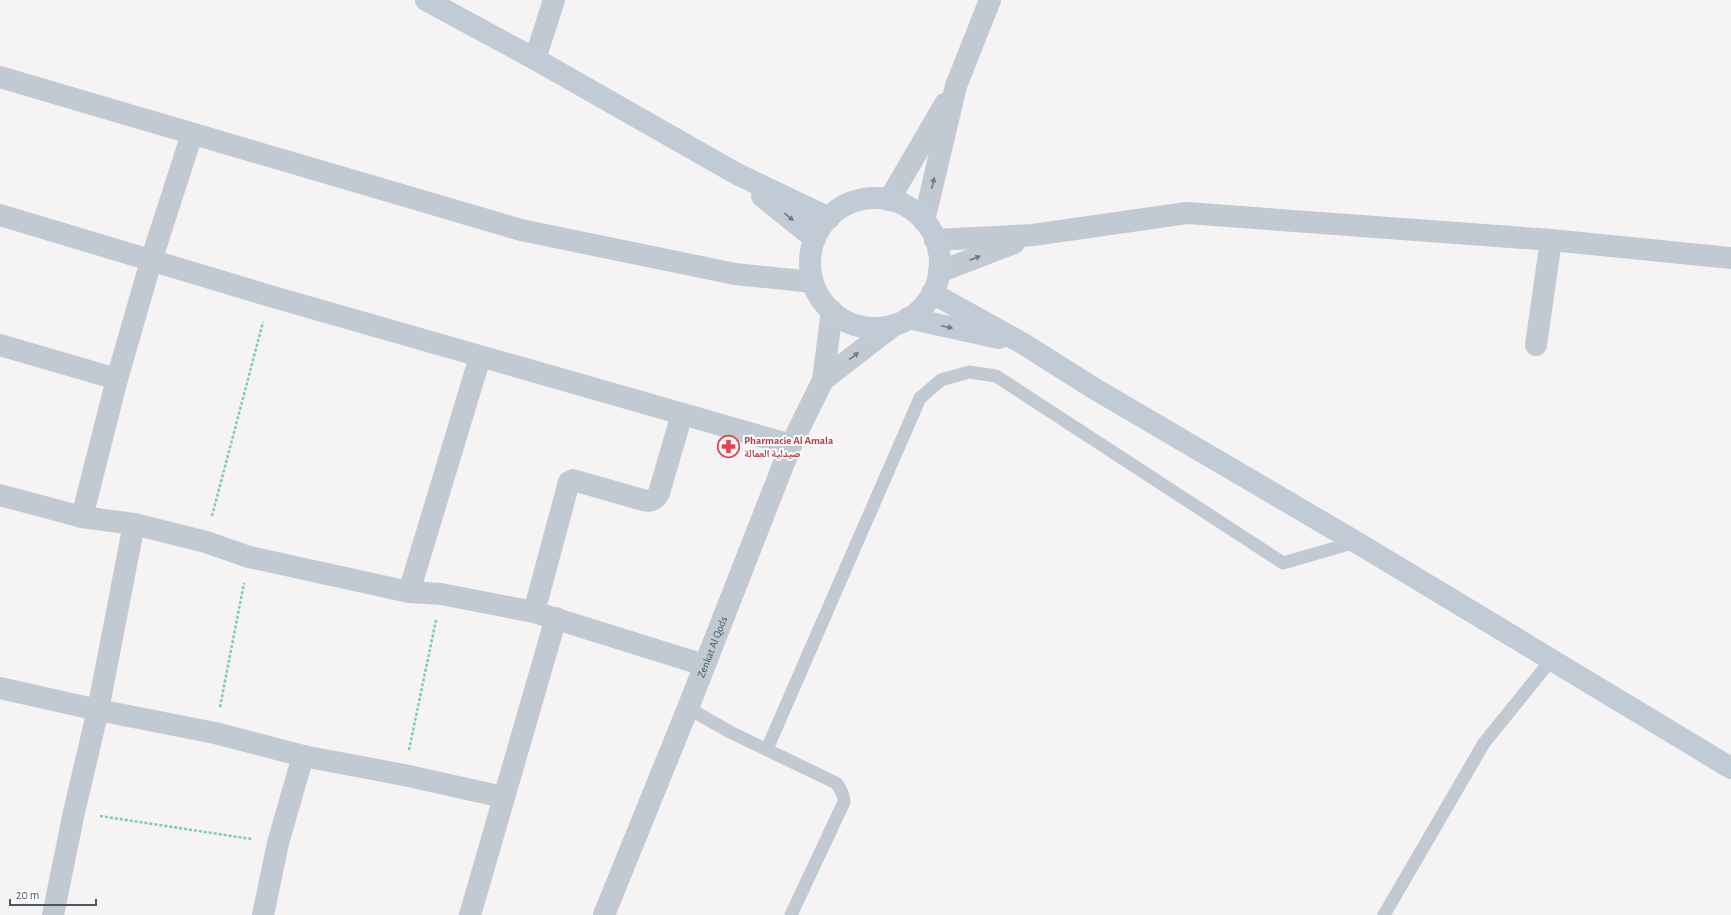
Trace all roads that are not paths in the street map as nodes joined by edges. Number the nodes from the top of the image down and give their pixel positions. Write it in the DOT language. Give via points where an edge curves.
graph roads {
  1 [pos="426,0"];
  2 [pos="554,0"];
  3 [pos="990,0"];
  4 [pos="535,59"];
  5 [pos="0,77"];
  6 [pos="956,86"];
  7 [pos="192,134"];
  8 [pos="737,174"];
  9 [pos="889,200"];
  10 [pos="0,215"];
  11 [pos="829,218"];
  12 [pos="924,221"];
  13 [pos="1033,235"];
  14 [pos="815,239"];
  15 [pos="935,240"];
  16 [pos="1551,240"];
  17 [pos="1731,258"];
  18 [pos="151,261"];
  19 [pos="939,272"];
  20 [pos="814,282"];
  21 [pos="932,293"];
  22 [pos="832,311"];
  23 [pos="901,322"];
  24 [pos="1022,343"];
  25 [pos="1536,345"];
  26 [pos="0,346"];
  27 [pos="480,357"];
  28 [pos="117,380"];
  29 [pos="823,380"];
  30 [pos="682,414"];
  31 [pos="791,445"];
  32 [pos="0,495"];
  33 [pos="82,517"];
  34 [pos="134,524"];
  35 [pos="1356,542"];
  36 [pos="408,592"];
  37 [pos="534,612"];
  38 [pos="556,618"];
  39 [pos="1552,659"];
  40 [pos="704,665"];
  41 [pos="0,688"];
  42 [pos="688,708"];
  43 [pos="98,710"];
  44 [pos="767,749"];
  45 [pos="303,756"];
  46 [pos="1731,768"];
  47 [pos="503,797"];
  48 [pos="53,915"];
  49 [pos="263,915"];
  50 [pos="470,915"];
  51 [pos="604,915"];
  52 [pos="791,915"];
  53 [pos="1384,915"];
  1 -- 4 [label="street"];
  2 -- 4 [label="street"];
  3 -- 6 [label="street"];
  4 -- 8 [label="street"];
  5 -- 7 [label="street"];
  6 -- 9 [label="street"];
  12 -- 6 [label="street, one-way"];
  7 -- 18 [label="street"];
  7 -- 20 [label="street" via="521,230 735,274"];
  8 -- 11 [label="street"];
  8 -- 14 [label="street, one-way"];
  9 -- 11 [label="street" via="873,198 856,201 841,207"];
  9 -- 12 [label="street" via="905,206"];
  10 -- 18 [label="street"];
  11 -- 14 [label="street"];
  12 -- 15 [label="street"];
  13 -- 15 [label="street"];
  13 -- 16 [label="street" via="1187,213"];
  19 -- 13 [label="street, one-way"];
  14 -- 20 [label="street" via="810,260"];
  15 -- 19 [label="street"];
  16 -- 17 [label="street"];
  16 -- 25 [label="street"];
  18 -- 27 [label="street"];
  18 -- 28 [label="street"];
  19 -- 21 [label="street"];
  20 -- 22 [label="street" via="822,300"];
  21 -- 23 [label="street" via="922,307"];
  21 -- 24 [label="street"];
  22 -- 23 [label="street" via="845,320 861,326 877,327"];
  22 -- 29 [label="street"];
  23 -- 24 [label="street, one-way"];
  29 -- 23 [label="street, one-way"];
  24 -- 35 [label="street" via="1095,390"];
  26 -- 28 [label="street"];
  27 -- 30 [label="street"];
  27 -- 36 [label="street"];
  28 -- 33 [label="street"];
  29 -- 31 [label="street, Zenkat Al Qods"];
  30 -- 31 [label="street"];
  30 -- 37 [label="street" via="655,499 650,502 573,480 569,482"];
  31 -- 40 [label="street, Zenkat Al Qods"];
  32 -- 33 [label="street"];
  33 -- 34 [label="street"];
  34 -- 36 [label="street" via="206,542 249,557"];
  34 -- 43 [label="street"];
  35 -- 39 [label="street"];
  35 -- 44 [label="lane" via="1283,564 996,376 969,372 942,380 920,398"];
  36 -- 37 [label="street" via="441,594"];
  37 -- 38 [label="street"];
  38 -- 40 [label="street"];
  38 -- 47 [label="street"];
  39 -- 46 [label="street"];
  39 -- 53 [label="lane" via="1484,743"];
  40 -- 42 [label="street, Zenkat Al Qods"];
  41 -- 43 [label="street"];
  42 -- 44 [label="lane"];
  42 -- 51 [label="street, Zenkat Al Qods"];
  43 -- 45 [label="street" via="215,733"];
  43 -- 48 [label="street"];
  44 -- 52 [label="lane" via="836,783 844,796 844,802"];
  45 -- 47 [label="street"];
  45 -- 49 [label="street" via="278,843"];
  47 -- 50 [label="street"];
}
